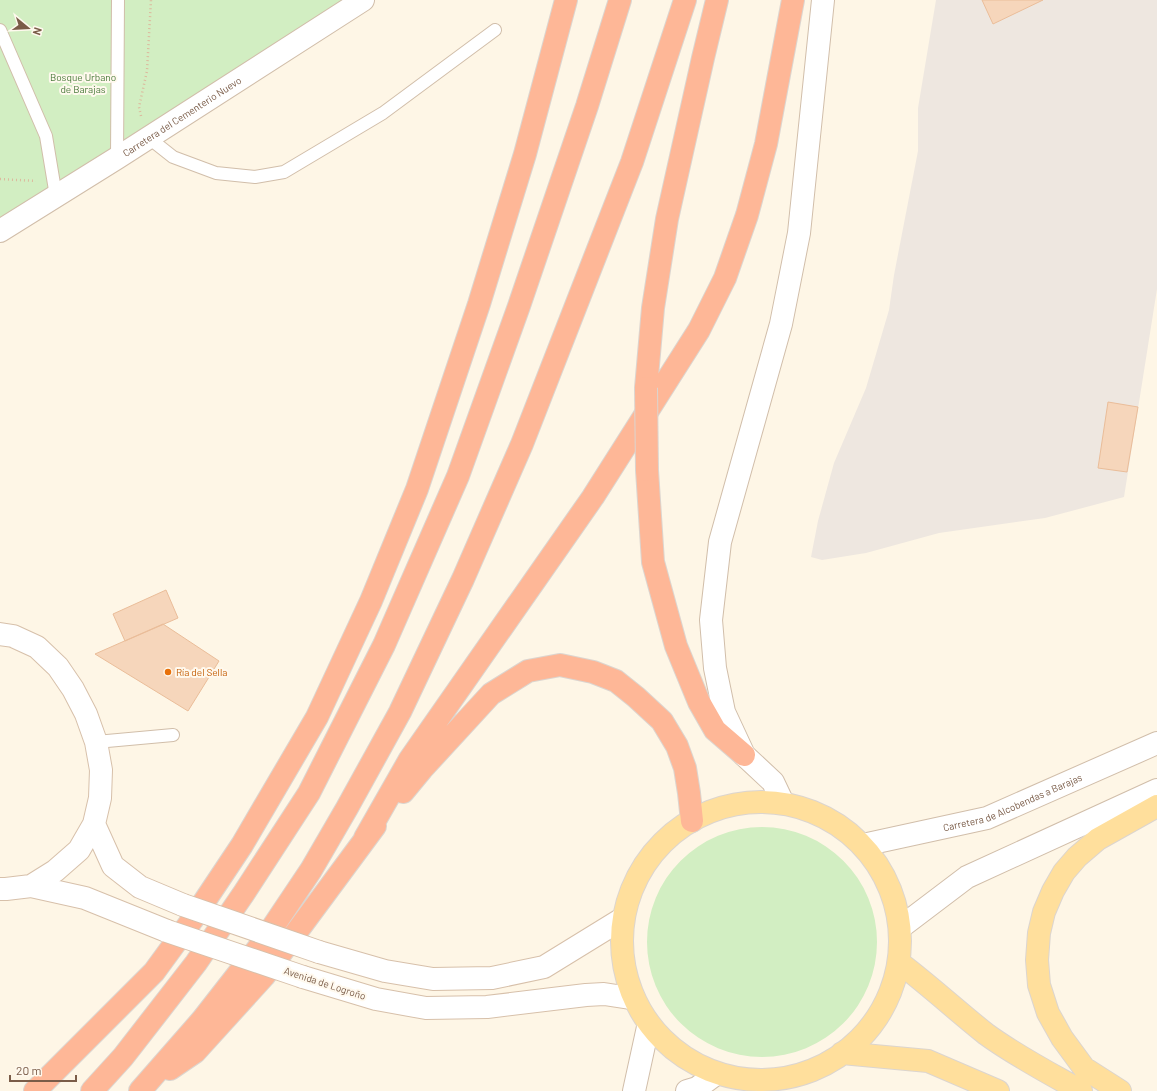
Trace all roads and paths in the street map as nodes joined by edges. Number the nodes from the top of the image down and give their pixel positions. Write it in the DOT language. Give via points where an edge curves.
graph roads {
  1 [pos="118,0"];
  2 [pos="151,0"];
  3 [pos="363,0"];
  4 [pos="566,0"];
  5 [pos="620,0"];
  6 [pos="685,0"];
  7 [pos="717,0"];
  8 [pos="793,0"];
  9 [pos="823,0"];
  10 [pos="0,30"];
  11 [pos="495,30"];
  12 [pos="147,139"];
  13 [pos="117,158"];
  14 [pos="0,180"];
  15 [pos="55,189"];
  16 [pos="0,231"];
  17 [pos="4,631"];
  18 [pos="173,735"];
  19 [pos="96,742"];
  20 [pos="1157,743"];
  21 [pos="744,755"];
  22 [pos="1157,790"];
  23 [pos="782,801"];
  24 [pos="1157,806"];
  25 [pos="692,821"];
  26 [pos="94,824"];
  27 [pos="365,838"];
  28 [pos="863,845"];
  29 [pos="31,886"];
  30 [pos="0,889"];
  31 [pos="622,919"];
  32 [pos="901,927"];
  33 [pos="900,964"];
  34 [pos="630,998"];
  35 [pos="648,1027"];
  36 [pos="842,1053"];
  37 [pos="716,1074"];
  38 [pos="142,1089"];
  39 [pos="35,1091"];
  40 [pos="92,1091"];
  41 [pos="634,1091"];
  42 [pos="687,1091"];
  43 [pos="998,1091"];
  44 [pos="1081,1091"];
  45 [pos="1120,1091"];
  1 -- 13 [label="lane"];
  2 -- 12 [label="path" via="147,71 138,107"];
  3 -- 12 [label="street, Carretera del Cementerio Nuevo"];
  4 -- 39 [label="highway" via="525,154 480,304 417,489 371,601 317,717 242,845 159,965"];
  5 -- 40 [label="highway" via="519,306 458,476 384,645 309,793 244,893 196,963 123,1057"];
  6 -- 38 [label="highway" via="632,162 522,444 463,579 400,712 311,870 260,946 203,1019"];
  7 -- 21 [label="highway, bridge" via="667,219 653,308 646,388 647,470 653,562 676,646 699,702 715,730"];
  8 -- 27 [label="highway" via="766,144 747,215 725,278 699,330 593,497 410,759"];
  9 -- 21 [label="street" via="799,233 781,324 720,542 711,620 715,668 724,712"];
  10 -- 15 [label="lane" via="46,136"];
  11 -- 12 [label="lane" via="383,113 284,172 255,177 216,173 173,157"];
  12 -- 13 [label="street, Carretera del Cementerio Nuevo"];
  13 -- 15 [label="street, Carretera del Cementerio Nuevo"];
  14 -- 15 [label="path"];
  15 -- 16 [label="street, Carretera del Cementerio Nuevo"];
  17 -- 19 [label="street" via="37,647 58,667 86,714"];
  18 -- 19 [label="lane"];
  19 -- 26 [label="street" via="101,770 100,798"];
  20 -- 28 [label="street, Carretera de Alcobendas a Barajas" via="987,818"];
  21 -- 23 [label="street" via="773,782"];
  22 -- 32 [label="street" via="967,878"];
  23 -- 25 [label="main road" via="736,804"];
  23 -- 28 [label="main road" via="829,818"];
  24 -- 45 [label="main road" via="1098,839 1077,857 1053,891 1039,933 1039,986 1048,1013 1084,1068"];
  25 -- 27 [label="highway" via="685,768 677,746 662,721 616,681 594,672 560,665 528,671 491,694 422,769"];
  25 -- 31 [label="main road" via="663,844 646,863 631,890"];
  26 -- 29 [label="street" via="79,850 55,872"];
  26 -- 31 [label="street, bridge" via="113,866 140,887 183,905 319,952 385,971 433,979 492,978 544,967"];
  27 -- 38 [label="highway" via="264,976 195,1052"];
  28 -- 32 [label="main road" via="890,881"];
  29 -- 30 [label="street"];
  29 -- 34 [label="street, Avenida de Logroño, bridge" via="85,898 167,931 376,999 426,1008 487,1007 604,994"];
  31 -- 34 [label="main road" via="620,964"];
  32 -- 33 [label="main road"];
  33 -- 36 [label="main road" via="880,1013"];
  33 -- 44 [label="main road" via="987,1034"];
  34 -- 35 [label="main road"];
  35 -- 37 [label="main road" via="685,1058"];
  35 -- 41 [label="street"];
  36 -- 37 [label="main road" via="826,1065 790,1077 758,1078"];
  36 -- 43 [label="main road" via="928,1061"];
  37 -- 42 [label="street" via="697,1088"];
}
